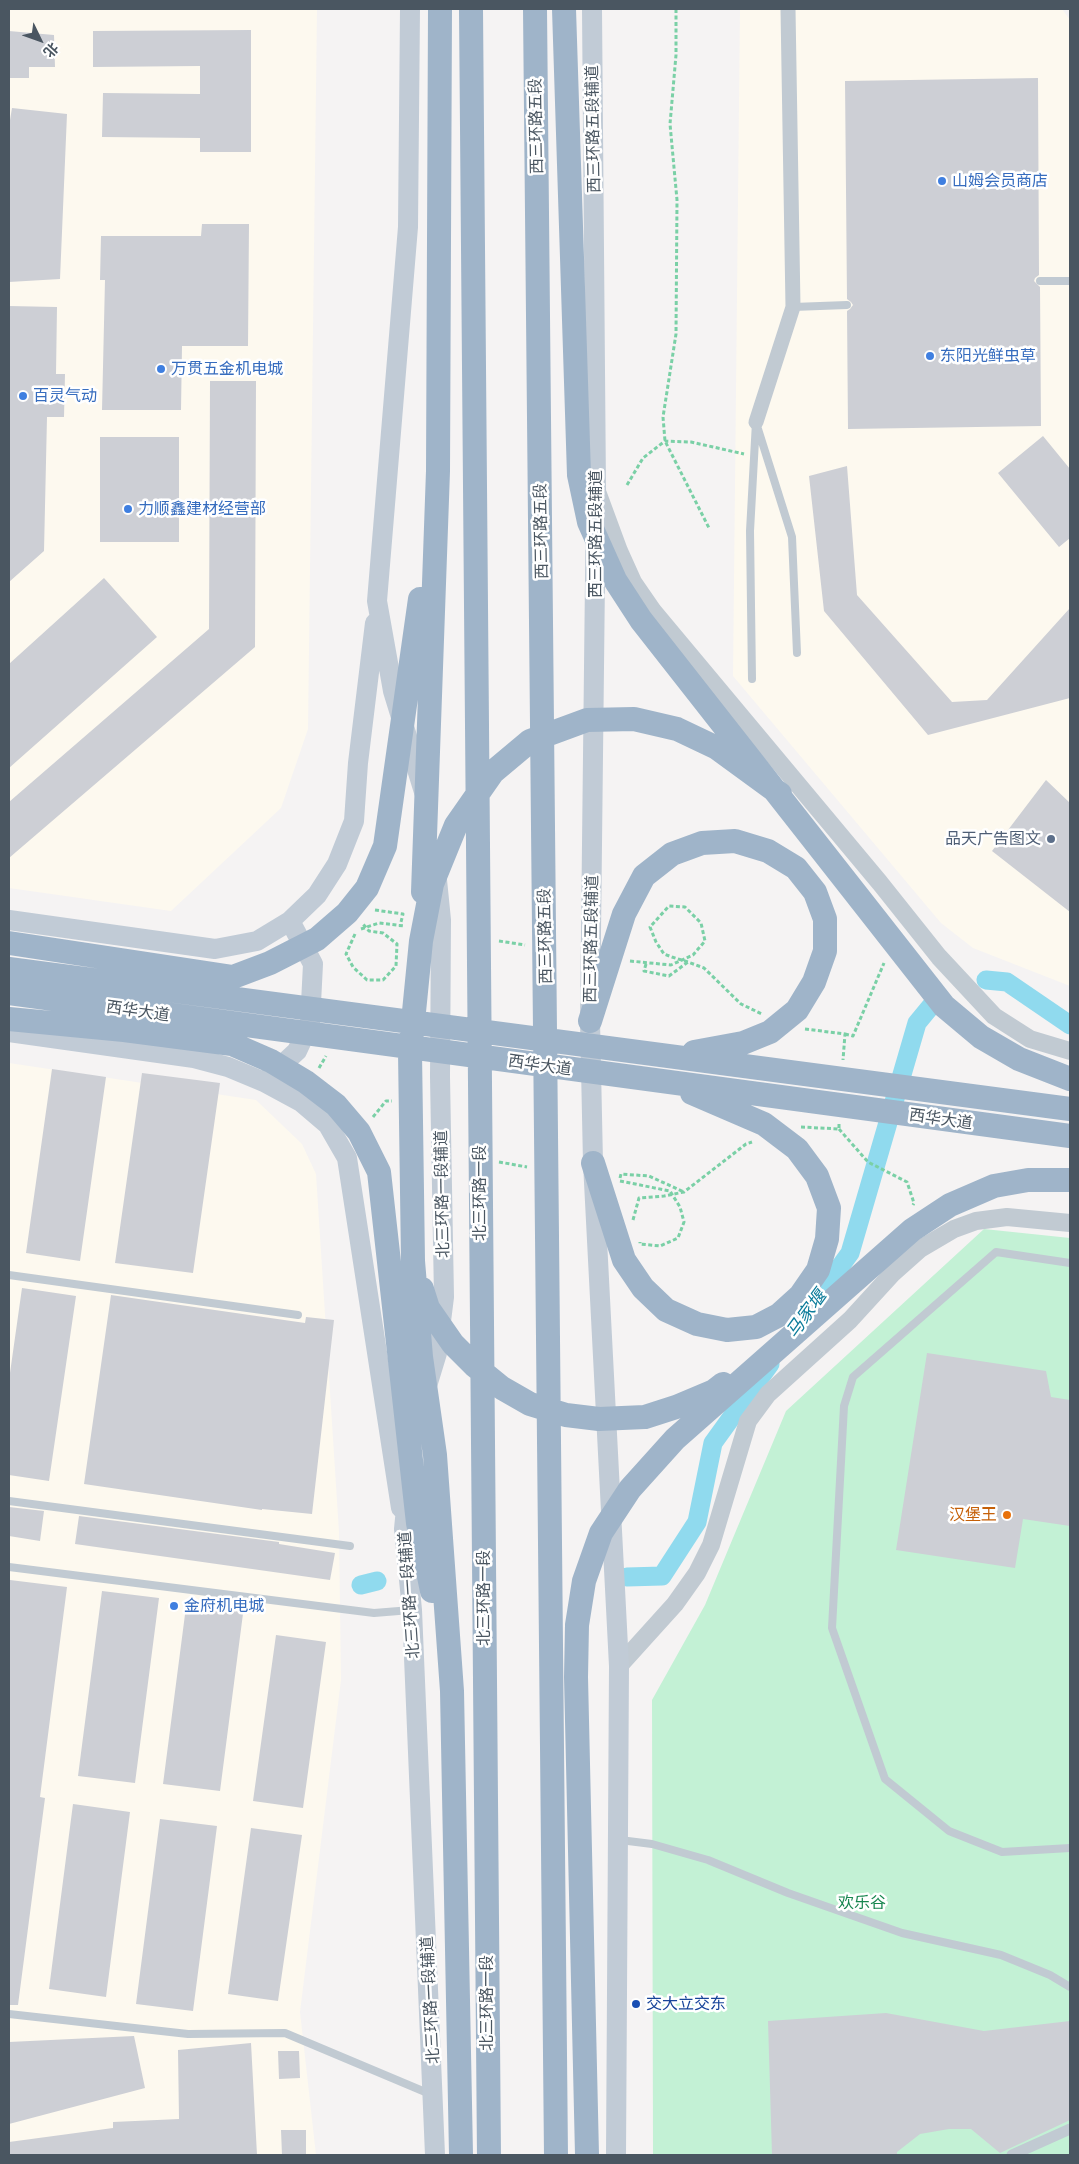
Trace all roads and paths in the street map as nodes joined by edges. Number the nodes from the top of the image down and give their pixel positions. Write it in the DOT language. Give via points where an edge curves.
graph roads {
  1 [pos="410,9"];
  2 [pos="440,9"];
  3 [pos="470,9"];
  4 [pos="535,9"];
  5 [pos="564,9"];
  6 [pos="592,9"];
  7 [pos="676,9"];
  8 [pos="788,9"];
  9 [pos="1040,281"];
  10 [pos="1070,281"];
  11 [pos="847,306"];
  12 [pos="793,307"];
  13 [pos="756,422"];
  14 [pos="665,441"];
  15 [pos="754,457"];
  16 [pos="438,472"];
  17 [pos="627,485"];
  18 [pos="596,490"];
  19 [pos="709,528"];
  20 [pos="377,601"];
  21 [pos="797,653"];
  22 [pos="752,679"];
  23 [pos="780,794"];
  24 [pos="378,910"];
  25 [pos="9,920"];
  26 [pos="290,921"];
  27 [pos="400,926"];
  28 [pos="421,941"];
  29 [pos="14,944"];
  30 [pos="886,959"];
  31 [pos="688,962"];
  32 [pos="646,964"];
  33 [pos="9,969"];
  34 [pos="233,977"];
  35 [pos="95,980"];
  36 [pos="153,988"];
  37 [pos="9,993"];
  38 [pos="87,1004"];
  39 [pos="147,1012"];
  40 [pos="590,1021"];
  41 [pos="10,1023"];
  42 [pos="845,1034"];
  43 [pos="232,1044"];
  44 [pos="1070,1051"];
  45 [pos="670,1056"];
  46 [pos="1070,1079"];
  47 [pos="264,1082"];
  48 [pos="665,1082"];
  49 [pos="1070,1109"];
  50 [pos="839,1129"];
  51 [pos="1070,1136"];
  52 [pos="593,1164"];
  53 [pos="886,1172"];
  54 [pos="1070,1180"];
  55 [pos="619,1181"];
  56 [pos="684,1192"];
  57 [pos="1070,1223"];
  58 [pos="413,1261"];
  59 [pos="1070,1264"];
  60 [pos="9,1275"];
  61 [pos="298,1315"];
  62 [pos="787,1341"];
  63 [pos="9,1500"];
  64 [pos="404,1529"];
  65 [pos="350,1546"];
  66 [pos="9,1567"];
  67 [pos="412,1610"];
  68 [pos="619,1666"];
  69 [pos="452,1691"];
  70 [pos="618,1839"];
  71 [pos="1070,1848"];
  72 [pos="1070,1987"];
  73 [pos="9,2014"];
  74 [pos="434,2096"];
  75 [pos="1070,2129"];
  76 [pos="435,2155"];
  77 [pos="461,2155"];
  78 [pos="489,2155"];
  79 [pos="556,2155"];
  80 [pos="587,2155"];
  81 [pos="616,2155"];
  82 [pos="1012,2155"];
  1 -- 20 [label="main road" via="408,227"];
  2 -- 16 [label="highway"];
  3 -- 78 [label="highway, 北三环路一段"];
  4 -- 79 [label="highway, 西三环路五段"];
  5 -- 23 [label="highway" via="580,475 590,522 615,580 641,620"];
  6 -- 18 [label="main road, 西三环路五段辅道"];
  7 -- 14 [label="path" via="670,124 677,200 676,334 663,417"];
  8 -- 12 [label="street"];
  9 -- 10 [label="lane"];
  11 -- 12 [label="lane"];
  12 -- 13 [label="street"];
  13 -- 15 [label="lane"];
  13 -- 21 [label="lane" via="792,537"];
  14 -- 15 [label="path" via="700,444"];
  14 -- 17 [label="path" via="644,458"];
  14 -- 19 [label="path"];
  15 -- 22 [label="lane" via="750,531"];
  16 -- 28 [label="highway"];
  16 -- 34 [label="highway" via="385,846 367,888 347,913 318,939"];
  18 -- 40 [label="main road, 西三环路五段辅道"];
  18 -- 44 [label="street" via="633,582 653,611 939,957 994,1016 1030,1039"];
  20 -- 26 [label="main road" via="354,821 337,864 317,895"];
  20 -- 64 [label="main road, 北三环路一段辅道" via="393,691 431,814 441,920 444,1297 437,1353 410,1459"];
  23 -- 28 [label="highway" via="717,748 677,729 634,719 587,720 530,741 493,772 456,825 432,884"];
  23 -- 46 [label="highway" via="944,1006 980,1037 1019,1060"];
  24 -- 27 [label="path" via="402,914"];
  25 -- 26 [label="main road" via="215,949 257,941"];
  26 -- 47 [label="main road" via="313,964 310,1023 297,1051"];
  28 -- 58 [label="highway" via="410,1052"];
  29 -- 34 [label="highway"];
  29 -- 35 [label="highway"];
  30 -- 42 [label="path" via="853,1036"];
  31 -- 32 [label="path" via="669,976 644,971"];
  33 -- 35 [label="highway, 西华大道"];
  34 -- 36 [label="highway"];
  35 -- 36 [label="highway, 西华大道"];
  36 -- 45 [label="highway, 西华大道"];
  37 -- 38 [label="highway, 西华大道"];
  38 -- 39 [label="highway, 西华大道"];
  38 -- 41 [label="highway"];
  39 -- 43 [label="highway"];
  39 -- 48 [label="highway, 西华大道"];
  40 -- 45 [label="highway" via="624,914 644,876 672,854 702,843 735,841 768,851 796,868 815,892 825,919 825,951 814,982 797,1010 770,1032 743,1044"];
  40 -- 52 [label="main road, 西三环路五段辅道"];
  41 -- 43 [label="highway" via="124,1030"];
  41 -- 47 [label="main road" via="194,1058 228,1067"];
  43 -- 69 [label="highway" via="271,1061 336,1105 359,1132 379,1172 418,1523"];
  45 -- 49 [label="highway, 西华大道"];
  47 -- 64 [label="main road" via="301,1102 328,1125 347,1158"];
  48 -- 51 [label="highway, 西华大道"];
  48 -- 52 [label="highway" via="764,1124 797,1149 817,1176 828,1208 827,1240 818,1270 800,1296 780,1315 756,1327 727,1330 697,1324 666,1310 643,1288 624,1260"];
  50 -- 53 [label="path" via="868,1162"];
  52 -- 68 [label="main road"];
  54 -- 62 [label="highway" via="1028,1180 994,1186 950,1205 912,1230"];
  55 -- 56 [label="path" via="621,1174 649,1176"];
  57 -- 68 [label="street" via="1007,1217 976,1221 954,1229 920,1249 850,1320 768,1394 748,1421 711,1545 698,1574"];
  58 -- 62 [label="highway" via="428,1308 453,1344 502,1388 530,1404 566,1415 599,1419 644,1417 676,1407 714,1391"];
  58 -- 69 [label="highway" via="421,1357 435,1455"];
  59 -- 71 [label="lane" via="996,1252 854,1378 844,1406 832,1628 885,1779 949,1831 1002,1852"];
  60 -- 61 [label="lane"];
  62 -- 80 [label="highway" via="675,1439 630,1489 601,1533 584,1580 577,1625 576,1677"];
  63 -- 65 [label="lane"];
  64 -- 67 [label="main road, 北三环路一段辅道"];
  66 -- 67 [label="lane" via="374,1613"];
  67 -- 74 [label="main road, 北三环路一段辅道"];
  68 -- 70 [label="main road"];
  69 -- 77 [label="highway"];
  70 -- 72 [label="lane" via="652,1844 708,1860 788,1893 902,1933 1001,1955"];
  70 -- 81 [label="main road"];
  73 -- 74 [label="lane" via="188,2034 285,2033"];
  74 -- 76 [label="main road, 北三环路一段辅道"];
  75 -- 82 [label="street"];
}
